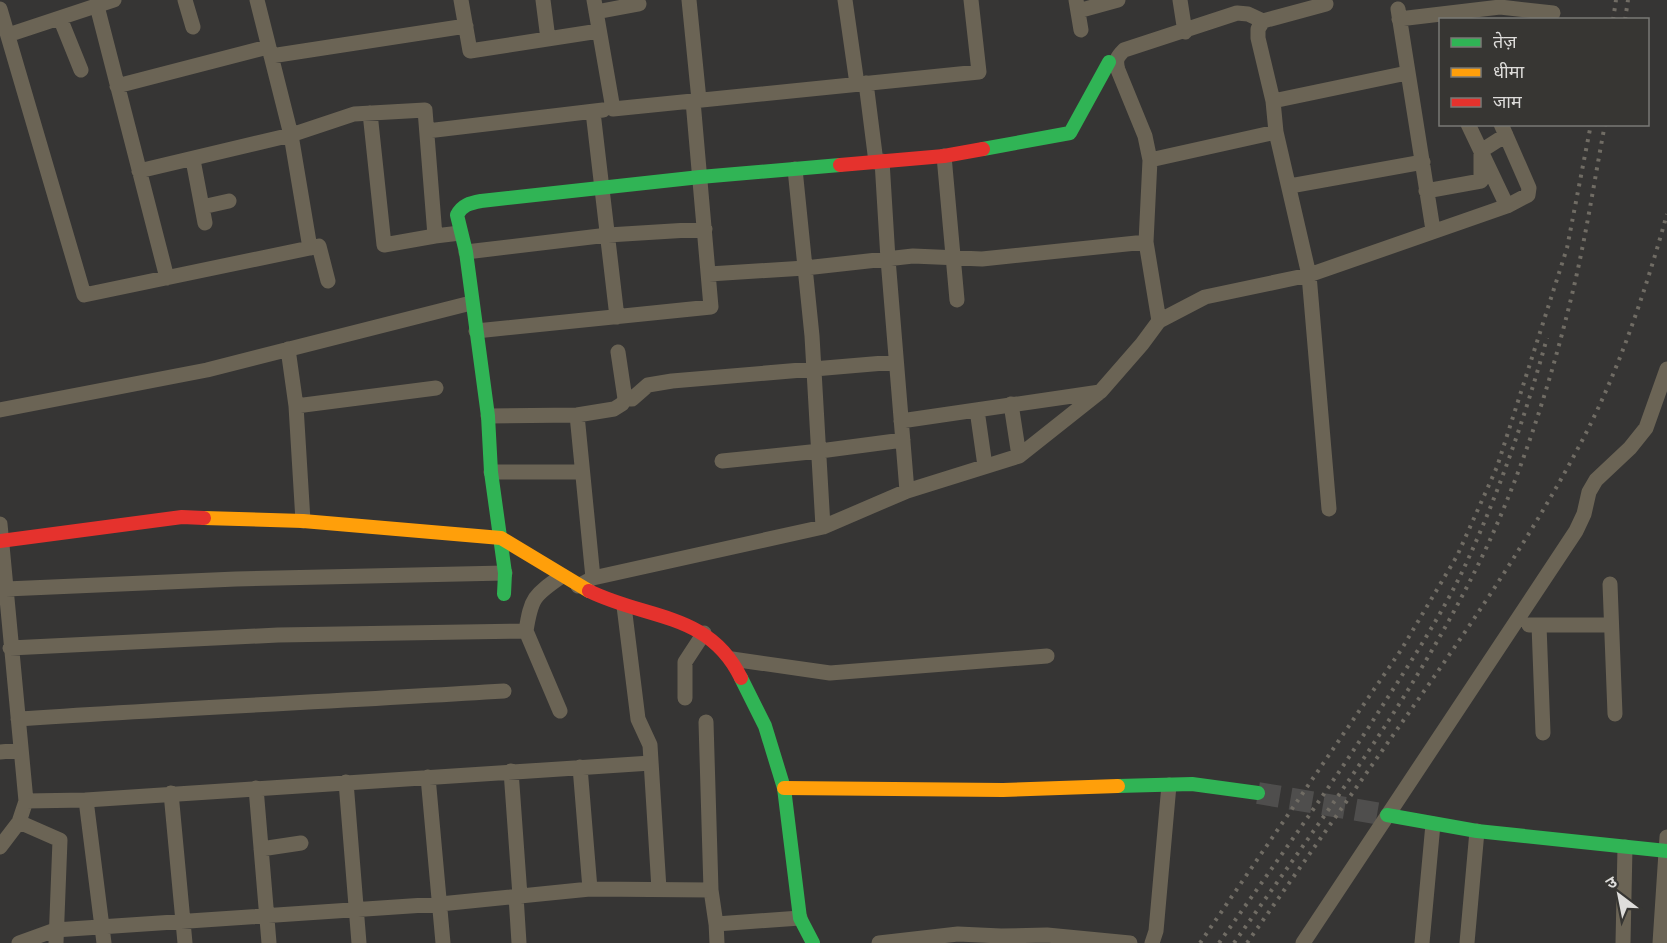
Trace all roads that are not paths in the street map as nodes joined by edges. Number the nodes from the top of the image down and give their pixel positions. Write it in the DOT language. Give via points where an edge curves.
graph roads {
  1 [pos="114,0"];
  2 [pos="184,0"];
  3 [pos="257,0"];
  4 [pos="461,0"];
  5 [pos="543,0"];
  6 [pos="689,0"];
  7 [pos="845,0"];
  8 [pos="971,0"];
  9 [pos="1118,0"];
  10 [pos="1180,0"];
  11 [pos="639,4"];
  12 [pos="1304,4"];
  13 [pos="1326,4"];
  14 [pos="1077,5"];
  15 [pos="97,6"];
  16 [pos="595,6"];
  17 [pos="0,9"];
  18 [pos="1476,10"];
  19 [pos="1553,13"];
  20 [pos="60,18"];
  21 [pos="1263,21"];
  22 [pos="466,26"];
  23 [pos="193,27"];
  24 [pos="599,30"];
  25 [pos="1081,30"];
  26 [pos="1185,32"];
  27 [pos="8,35"];
  28 [pos="548,39"];
  29 [pos="270,52"];
  30 [pos="1110,62"];
  31 [pos="81,70"];
  32 [pos="1407,73"];
  33 [pos="862,84"];
  34 [pos="117,86"];
  35 [pos="696,100"];
  36 [pos="1273,101"];
  37 [pos="613,109"];
  38 [pos="593,112"];
  39 [pos="370,113"];
  40 [pos="1469,126"];
  41 [pos="1504,130"];
  42 [pos="427,131"];
  43 [pos="1276,132"];
  44 [pos="291,135"];
  45 [pos="1481,152"];
  46 [pos="944,156"];
  47 [pos="193,160"];
  48 [pos="1150,160"];
  49 [pos="879,162"];
  50 [pos="1423,162"];
  51 [pos="795,169"];
  52 [pos="139,171"];
  53 [pos="700,177"];
  54 [pos="1290,186"];
  55 [pos="602,189"];
  56 [pos="1426,191"];
  57 [pos="229,201"];
  58 [pos="1507,206"];
  59 [pos="202,207"];
  60 [pos="205,223"];
  61 [pos="705,229"];
  62 [pos="1433,230"];
  63 [pos="460,233"];
  64 [pos="608,235"];
  65 [pos="435,236"];
  66 [pos="1146,242"];
  67 [pos="310,248"];
  68 [pos="466,252"];
  69 [pos="952,257"];
  70 [pos="888,259"];
  71 [pos="805,268"];
  72 [pos="709,274"];
  73 [pos="1309,275"];
  74 [pos="166,278"];
  75 [pos="328,281"];
  76 [pos="957,300"];
  77 [pos="471,303"];
  78 [pos="617,317"];
  79 [pos="1160,321"];
  80 [pos="476,331"];
  81 [pos="288,349"];
  82 [pos="618,352"];
  83 [pos="896,362"];
  84 [pos="815,369"];
  85 [pos="1667,369"];
  86 [pos="436,388"];
  87 [pos="1101,391"];
  88 [pos="625,399"];
  89 [pos="1011,405"];
  90 [pos="296,406"];
  91 [pos="0,410"];
  92 [pos="977,410"];
  93 [pos="577,415"];
  94 [pos="488,416"];
  95 [pos="901,420"];
  96 [pos="903,440"];
  97 [pos="820,451"];
  98 [pos="1019,456"];
  99 [pos="722,461"];
  100 [pos="986,466"];
  101 [pos="490,472"];
  102 [pos="581,472"];
  103 [pos="907,491"];
  104 [pos="1329,509"];
  105 [pos="303,520"];
  106 [pos="0,524"];
  107 [pos="824,527"];
  108 [pos="501,538"];
  109 [pos="1,541"];
  110 [pos="506,573"];
  111 [pos="562,576"];
  112 [pos="593,578"];
  113 [pos="1610,584"];
  114 [pos="578,586"];
  115 [pos="6,589"];
  116 [pos="504,594"];
  117 [pos="624,606"];
  118 [pos="1514,625"];
  119 [pos="1539,625"];
  120 [pos="1611,625"];
  121 [pos="526,631"];
  122 [pos="705,633"];
  123 [pos="7,639"];
  124 [pos="1047,656"];
  125 [pos="732,659"];
  126 [pos="504,691"];
  127 [pos="685,698"];
  128 [pos="560,711"];
  129 [pos="1615,714"];
  130 [pos="18,719"];
  131 [pos="706,722"];
  132 [pos="1543,734"];
  133 [pos="21,750"];
  134 [pos="0,752"];
  135 [pos="651,763"];
  136 [pos="580,767"];
  137 [pos="511,771"];
  138 [pos="428,777"];
  139 [pos="346,782"];
  140 [pos="1169,785"];
  141 [pos="256,788"];
  142 [pos="784,788"];
  143 [pos="171,793"];
  144 [pos="1258,793"];
  145 [pos="86,800"];
  146 [pos="26,801"];
  147 [pos="1387,815"];
  148 [pos="19,822"];
  149 [pos="1433,824"];
  150 [pos="1477,831"];
  151 [pos="301,843"];
  152 [pos="1666,846"];
  153 [pos="0,847"];
  154 [pos="1625,847"];
  155 [pos="261,849"];
  156 [pos="590,889"];
  157 [pos="659,889"];
  158 [pos="711,890"];
  159 [pos="518,896"];
  160 [pos="441,903"];
  161 [pos="356,909"];
  162 [pos="266,916"];
  163 [pos="800,918"];
  164 [pos="183,921"];
  165 [pos="716,922"];
  166 [pos="103,927"];
  167 [pos="56,937"];
  168 [pos="1001,940"];
  169 [pos="19,943"];
  170 [pos="104,943"];
  171 [pos="185,943"];
  172 [pos="269,943"];
  173 [pos="359,943"];
  174 [pos="443,943"];
  175 [pos="519,943"];
  176 [pos="717,943"];
  177 [pos="813,943"];
  178 [pos="879,943"];
  179 [pos="1130,943"];
  180 [pos="1152,943"];
  181 [pos="1303,943"];
  182 [pos="1422,943"];
  183 [pos="1467,943"];
  184 [pos="1623,943"];
  185 [pos="1659,943"];
  1 -- 15 [label="street"];
  2 -- 23 [label="street"];
  3 -- 29 [label="street"];
  4 -- 22 [label="street"];
  5 -- 28 [label="street"];
  6 -- 35 [label="street"];
  7 -- 33 [label="street"];
  8 -- 33 [label="street" via="979,72"];
  9 -- 14 [label="street"];
  10 -- 26 [label="street"];
  11 -- 16 [label="street"];
  12 -- 13 [label="street"];
  12 -- 21 [label="street"];
  14 -- 25 [label="street"];
  15 -- 20 [label="street"];
  15 -- 34 [label="street"];
  16 -- 24 [label="street"];
  17 -- 27 [label="street"];
  18 -- 19 [label="street" via="1500,7"];
  18 -- 32 [label="street" via="1399,14"];
  20 -- 27 [label="street"];
  20 -- 31 [label="street"];
  21 -- 26 [label="street" via="1237,13"];
  21 -- 36 [label="street" via="1258,38"];
  22 -- 28 [label="street" via="470,51"];
  22 -- 29 [label="street"];
  24 -- 28 [label="street"];
  24 -- 37 [label="street"];
  26 -- 48 [label="street" via="1124,50 1117,57 1118,70 1146,136"];
  27 -- 74 [label="street" via="84,296"];
  29 -- 34 [label="street"];
  29 -- 44 [label="street"];
  30 -- 46 [label="street" via="1070,133"];
  32 -- 36 [label="street"];
  32 -- 50 [label="street"];
  33 -- 35 [label="street"];
  33 -- 49 [label="street"];
  34 -- 52 [label="street"];
  35 -- 37 [label="street"];
  35 -- 53 [label="street"];
  36 -- 43 [label="street"];
  37 -- 38 [label="street"];
  38 -- 42 [label="street"];
  38 -- 55 [label="street"];
  39 -- 42 [label="street" via="425,110"];
  39 -- 44 [label="street" via="354,114"];
  39 -- 65 [label="street" via="384,246"];
  40 -- 45 [label="street"];
  41 -- 45 [label="street"];
  41 -- 58 [label="street" via="1529,188 1528,195"];
  42 -- 65 [label="street"];
  43 -- 48 [label="street"];
  43 -- 54 [label="street"];
  44 -- 47 [label="street"];
  44 -- 67 [label="street"];
  45 -- 56 [label="street" via="1480,181"];
  45 -- 58 [label="street"];
  46 -- 49 [label="street"];
  46 -- 69 [label="street"];
  47 -- 52 [label="street"];
  47 -- 59 [label="street"];
  48 -- 66 [label="street"];
  49 -- 51 [label="street"];
  49 -- 70 [label="street"];
  50 -- 54 [label="street"];
  50 -- 56 [label="street"];
  51 -- 53 [label="street"];
  51 -- 71 [label="street"];
  52 -- 74 [label="street"];
  53 -- 55 [label="street"];
  53 -- 61 [label="street"];
  54 -- 73 [label="street"];
  55 -- 63 [label="street" via="468,203 457,215"];
  55 -- 64 [label="street"];
  56 -- 62 [label="street"];
  57 -- 59 [label="street"];
  58 -- 62 [label="street"];
  59 -- 60 [label="street"];
  61 -- 64 [label="street"];
  61 -- 72 [label="street"];
  62 -- 73 [label="street"];
  63 -- 65 [label="street"];
  63 -- 68 [label="street"];
  64 -- 68 [label="street"];
  64 -- 78 [label="street"];
  66 -- 69 [label="street" via="982,259"];
  66 -- 79 [label="street"];
  67 -- 74 [label="street"];
  67 -- 75 [label="street" via="319,246"];
  68 -- 77 [label="street"];
  69 -- 70 [label="street"];
  69 -- 76 [label="street"];
  70 -- 71 [label="street"];
  70 -- 83 [label="street"];
  71 -- 72 [label="street"];
  71 -- 84 [label="street"];
  72 -- 78 [label="street" via="711,307"];
  73 -- 79 [label="street" via="1205,297"];
  73 -- 104 [label="street"];
  77 -- 80 [label="street"];
  77 -- 81 [label="street"];
  78 -- 80 [label="street"];
  79 -- 87 [label="street"];
  80 -- 94 [label="street"];
  81 -- 90 [label="street"];
  81 -- 91 [label="street" via="207,370"];
  82 -- 88 [label="street"];
  83 -- 84 [label="street"];
  83 -- 95 [label="street"];
  84 -- 88 [label="street" via="672,381 648,386 632,399"];
  84 -- 97 [label="street"];
  85 -- 118 [label="street" via="1646,428 1596,480 1576,531"];
  86 -- 90 [label="street"];
  87 -- 89 [label="street"];
  87 -- 98 [label="street"];
  88 -- 93 [label="street" via="614,409"];
  89 -- 92 [label="street"];
  89 -- 98 [label="street"];
  90 -- 105 [label="street"];
  92 -- 95 [label="street"];
  92 -- 100 [label="street"];
  93 -- 94 [label="street"];
  93 -- 102 [label="street"];
  94 -- 101 [label="street"];
  95 -- 96 [label="street"];
  96 -- 97 [label="street"];
  96 -- 103 [label="street"];
  97 -- 99 [label="street"];
  97 -- 107 [label="street"];
  98 -- 100 [label="street"];
  100 -- 103 [label="street"];
  101 -- 102 [label="street"];
  101 -- 108 [label="street"];
  102 -- 112 [label="street"];
  103 -- 107 [label="street"];
  105 -- 108 [label="street"];
  105 -- 109 [label="street" via="182,517"];
  106 -- 109 [label="street"];
  107 -- 112 [label="street"];
  108 -- 110 [label="street"];
  108 -- 111 [label="street"];
  109 -- 115 [label="street"];
  110 -- 115 [label="street"];
  110 -- 116 [label="street"];
  111 -- 114 [label="street"];
  111 -- 121 [label="street" via="536,596"];
  112 -- 114 [label="street"];
  113 -- 120 [label="street"];
  114 -- 117 [label="street"];
  115 -- 123 [label="street"];
  117 -- 122 [label="street" via="680,621"];
  117 -- 135 [label="street" via="638,719 650,745"];
  118 -- 119 [label="street"];
  118 -- 147 [label="street"];
  119 -- 120 [label="street"];
  119 -- 132 [label="street"];
  120 -- 129 [label="street"];
  121 -- 123 [label="street"];
  121 -- 128 [label="street"];
  122 -- 125 [label="street"];
  122 -- 127 [label="street" via="685,662"];
  123 -- 130 [label="street"];
  124 -- 125 [label="street" via="830,673"];
  125 -- 142 [label="street" via="765,726"];
  126 -- 130 [label="street"];
  130 -- 133 [label="street"];
  131 -- 158 [label="street"];
  133 -- 134 [label="street"];
  133 -- 146 [label="street"];
  135 -- 136 [label="street"];
  135 -- 157 [label="street"];
  136 -- 137 [label="street"];
  136 -- 156 [label="street"];
  137 -- 138 [label="street"];
  137 -- 159 [label="street"];
  138 -- 139 [label="street"];
  138 -- 160 [label="street"];
  139 -- 141 [label="street"];
  139 -- 161 [label="street"];
  140 -- 142 [label="street" via="1003,790"];
  140 -- 144 [label="street" via="1215,786"];
  140 -- 180 [label="street"];
  141 -- 143 [label="street"];
  141 -- 155 [label="street"];
  142 -- 163 [label="street"];
  143 -- 145 [label="street"];
  143 -- 164 [label="street"];
  145 -- 146 [label="street"];
  145 -- 166 [label="street"];
  146 -- 148 [label="street"];
  147 -- 149 [label="street"];
  147 -- 181 [label="street"];
  148 -- 153 [label="street"];
  148 -- 167 [label="street" via="60,840"];
  149 -- 150 [label="street"];
  149 -- 182 [label="street"];
  150 -- 154 [label="street"];
  150 -- 183 [label="street"];
  151 -- 155 [label="street"];
  152 -- 154 [label="street"];
  152 -- 185 [label="street"];
  154 -- 184 [label="street"];
  155 -- 162 [label="street"];
  156 -- 157 [label="street"];
  156 -- 159 [label="street"];
  157 -- 158 [label="street"];
  158 -- 165 [label="street"];
  159 -- 160 [label="street"];
  159 -- 175 [label="street"];
  160 -- 161 [label="street"];
  160 -- 174 [label="street"];
  161 -- 162 [label="street"];
  161 -- 173 [label="street"];
  162 -- 164 [label="street"];
  162 -- 172 [label="street"];
  163 -- 165 [label="street"];
  163 -- 177 [label="street"];
  164 -- 166 [label="street"];
  164 -- 171 [label="street"];
  165 -- 176 [label="street"];
  166 -- 167 [label="street"];
  166 -- 170 [label="street"];
  167 -- 169 [label="street"];
  168 -- 178 [label="street" via="958,934"];
  168 -- 179 [label="street" via="1047,935"];
}
